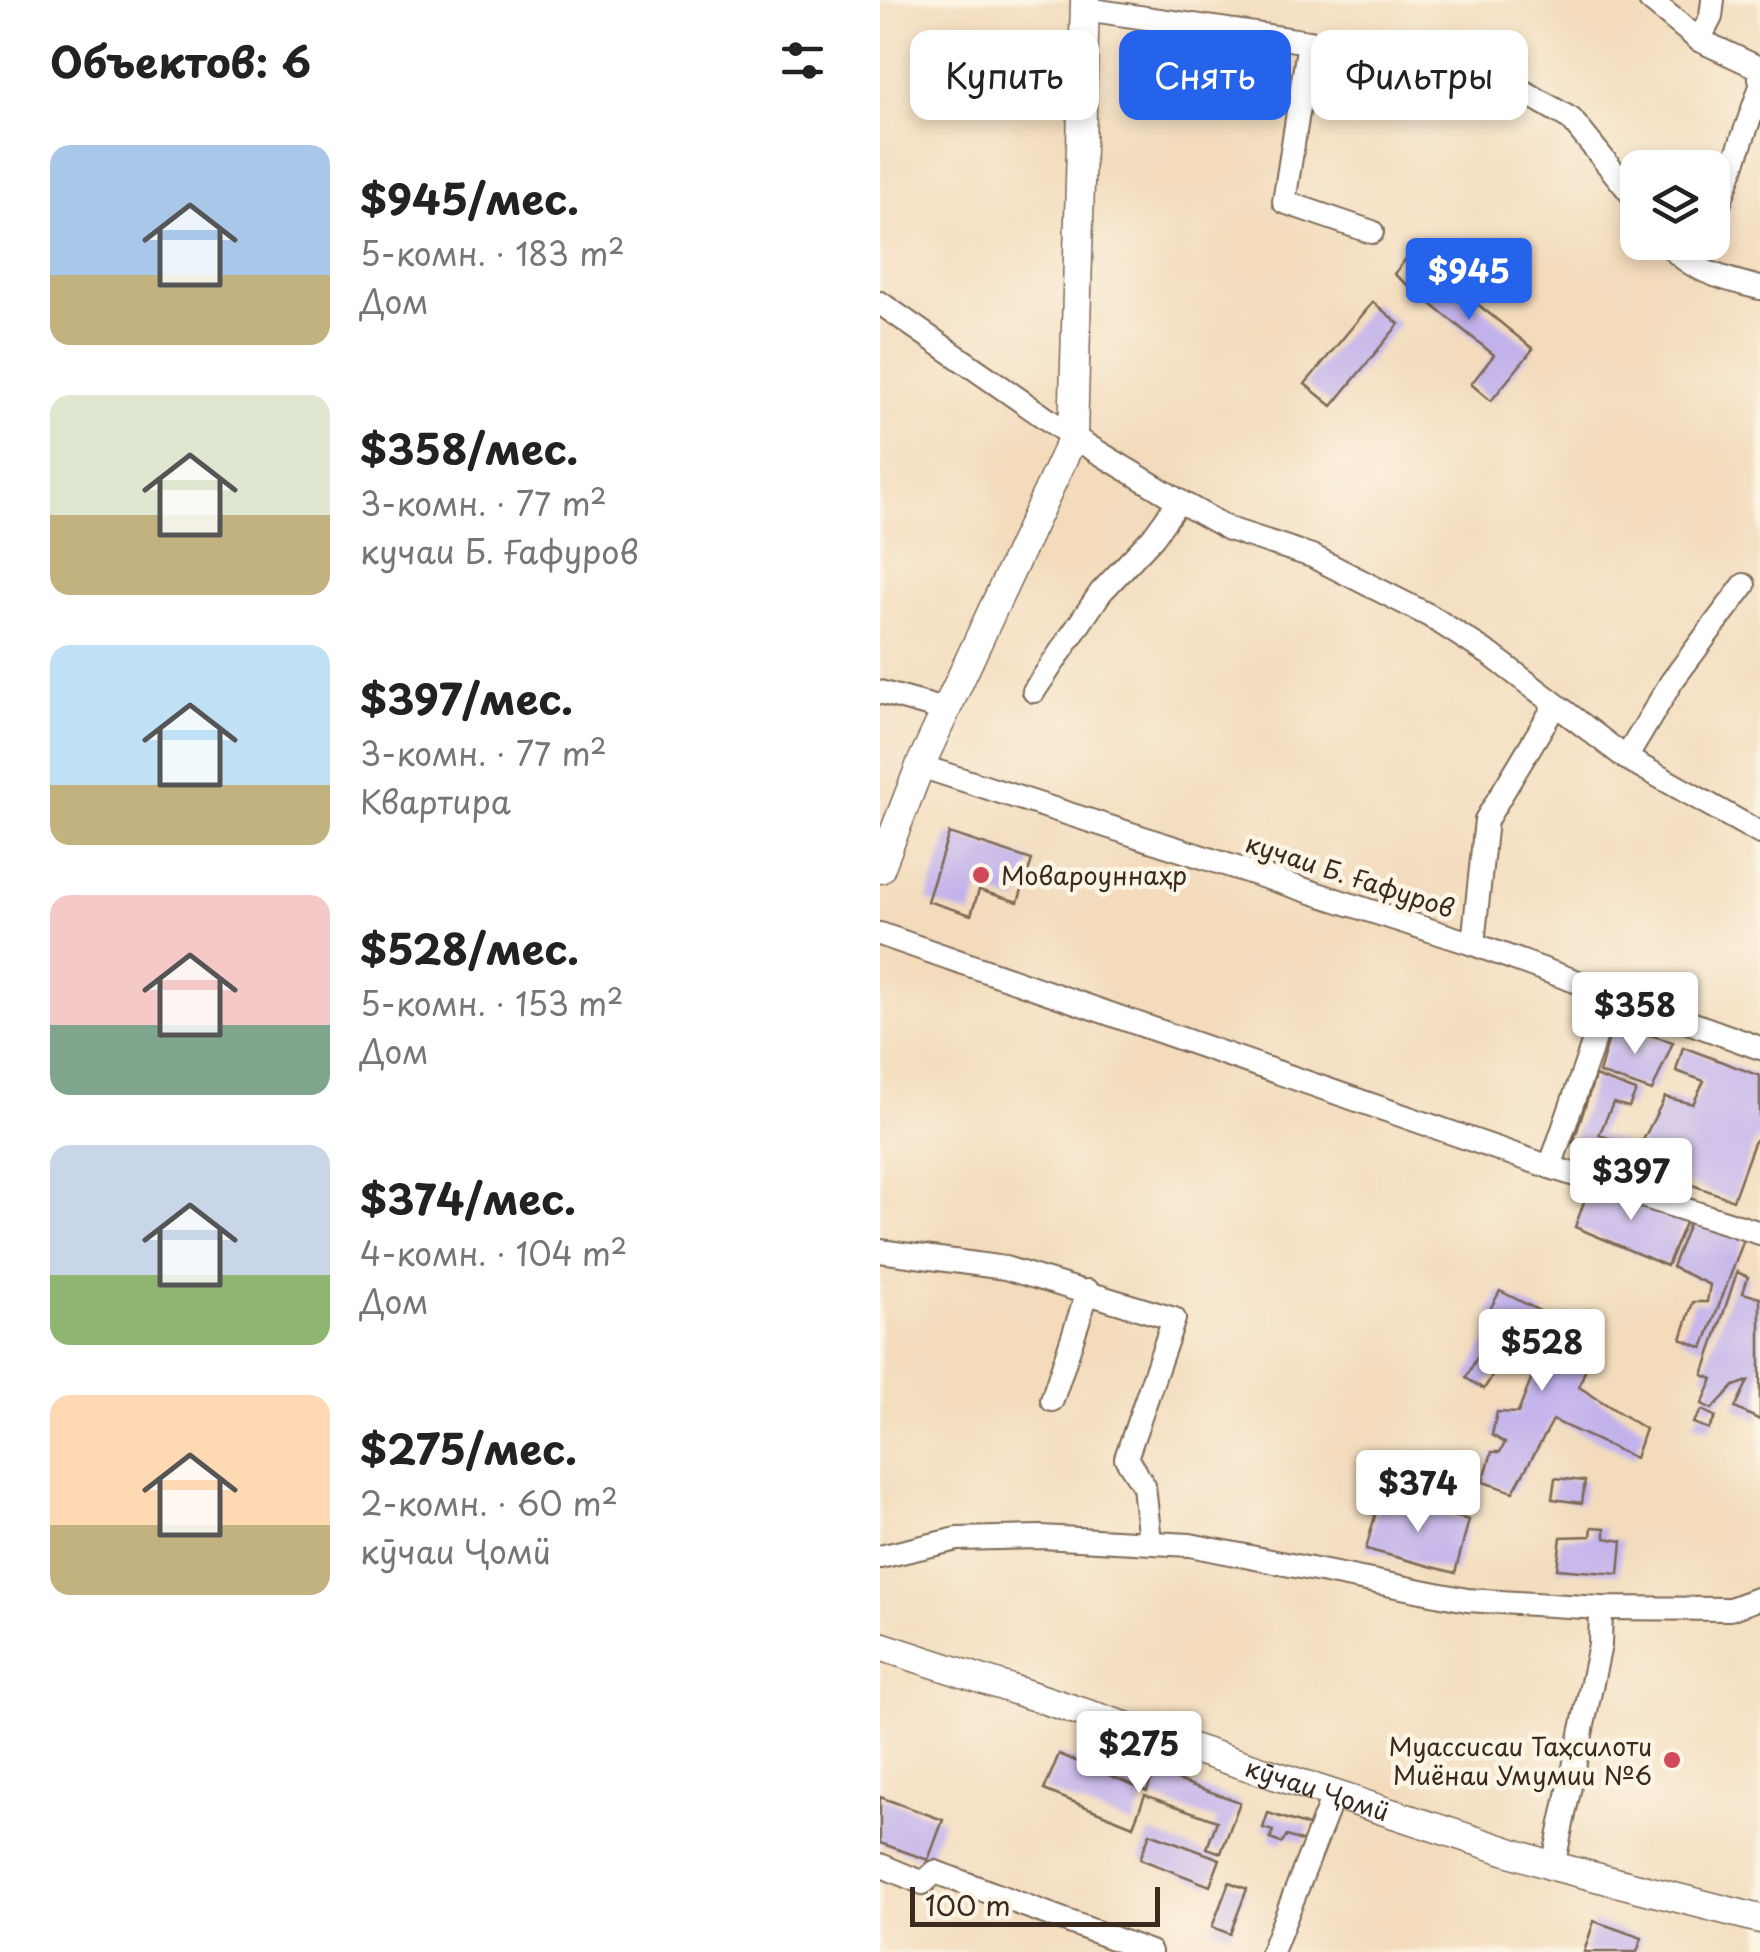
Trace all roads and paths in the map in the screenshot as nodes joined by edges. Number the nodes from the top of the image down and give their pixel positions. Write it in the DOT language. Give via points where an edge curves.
graph roads {
  1 [pos="1650,0"];
  2 [pos="1713,0"];
  3 [pos="1085,4"];
  4 [pos="1699,40"];
  5 [pos="1309,42"];
  6 [pos="1760,68"];
  7 [pos="1760,79"];
  8 [pos="1760,88"];
  9 [pos="1730,174"];
  10 [pos="1620,180"];
  11 [pos="1372,232"];
  12 [pos="1689,260"];
  13 [pos="1700,260"];
  14 [pos="1698,266"];
  15 [pos="1760,288"];
  16 [pos="880,303"];
  17 [pos="1073,437"];
  18 [pos="1179,501"];
  19 [pos="1744,585"];
  20 [pos="1034,690"];
  21 [pos="880,692"];
  22 [pos="1554,707"];
  23 [pos="945,710"];
  24 [pos="1626,758"];
  25 [pos="920,766"];
  26 [pos="1760,832"];
  27 [pos="883,853"];
  28 [pos="880,934"];
  29 [pos="1473,944"];
  30 [pos="1611,992"];
  31 [pos="1760,1048"];
  32 [pos="1550,1166"];
  33 [pos="1760,1233"];
  34 [pos="880,1251"];
  35 [pos="1088,1291"];
  36 [pos="1052,1400"];
  37 [pos="1150,1541"];
  38 [pos="880,1557"];
  39 [pos="1760,1598"];
  40 [pos="1601,1608"];
  41 [pos="880,1646"];
  42 [pos="1334,1794"];
  43 [pos="880,1865"];
  44 [pos="1553,1866"];
  45 [pos="1760,1918"];
  46 [pos="1150,1952"];
  47 [pos="1272,1952"];
  1 -- 4 [label="street"];
  2 -- 4 [label="street"];
  3 -- 5 [label="street"];
  3 -- 17 [label="main road"];
  4 -- 6 [label="street"];
  5 -- 10 [label="street" via="1521,90 1571,119"];
  5 -- 11 [label="street" via="1284,202"];
  6 -- 7 [label="street"];
  8 -- 9 [label="street"];
  12 -- 14 [label="street"];
  13 -- 14 [label="street"];
  14 -- 15 [label="street"];
  16 -- 17 [label="street"];
  17 -- 18 [label="street"];
  17 -- 23 [label="main road"];
  18 -- 20 [label="street" via="1101,592"];
  18 -- 22 [label="street" via="1229,529 1362,580 1490,655"];
  19 -- 24 [label="street" via="1672,681"];
  21 -- 23 [label="street"];
  22 -- 24 [label="street"];
  22 -- 29 [label="street" via="1486,820"];
  23 -- 25 [label="main road"];
  24 -- 26 [label="street"];
  25 -- 27 [label="main road"];
  25 -- 29 [label="street, кучаи Б. Ғафуров"];
  28 -- 32 [label="street"];
  29 -- 30 [label="street, кучаи Б. Ғафуров"];
  30 -- 31 [label="street, кучаи Б. Ғафуров"];
  30 -- 32 [label="street"];
  32 -- 33 [label="street"];
  34 -- 35 [label="street" via="1004,1268"];
  35 -- 36 [label="street"];
  35 -- 37 [label="street" via="1174,1319 1126,1458 1144,1486"];
  37 -- 38 [label="street" via="958,1539"];
  37 -- 40 [label="street" via="1467,1600"];
  39 -- 40 [label="street" via="1730,1609"];
  40 -- 44 [label="street" via="1600,1645"];
  41 -- 42 [label="main road, кӯчаи Ҷомӣ"];
  42 -- 44 [label="main road, кӯчаи Ҷомӣ"];
  42 -- 47 [label="street"];
  43 -- 46 [label="street" via="924,1883 934,1872"];
  44 -- 45 [label="main road, кӯчаи Ҷомӣ"];
}
